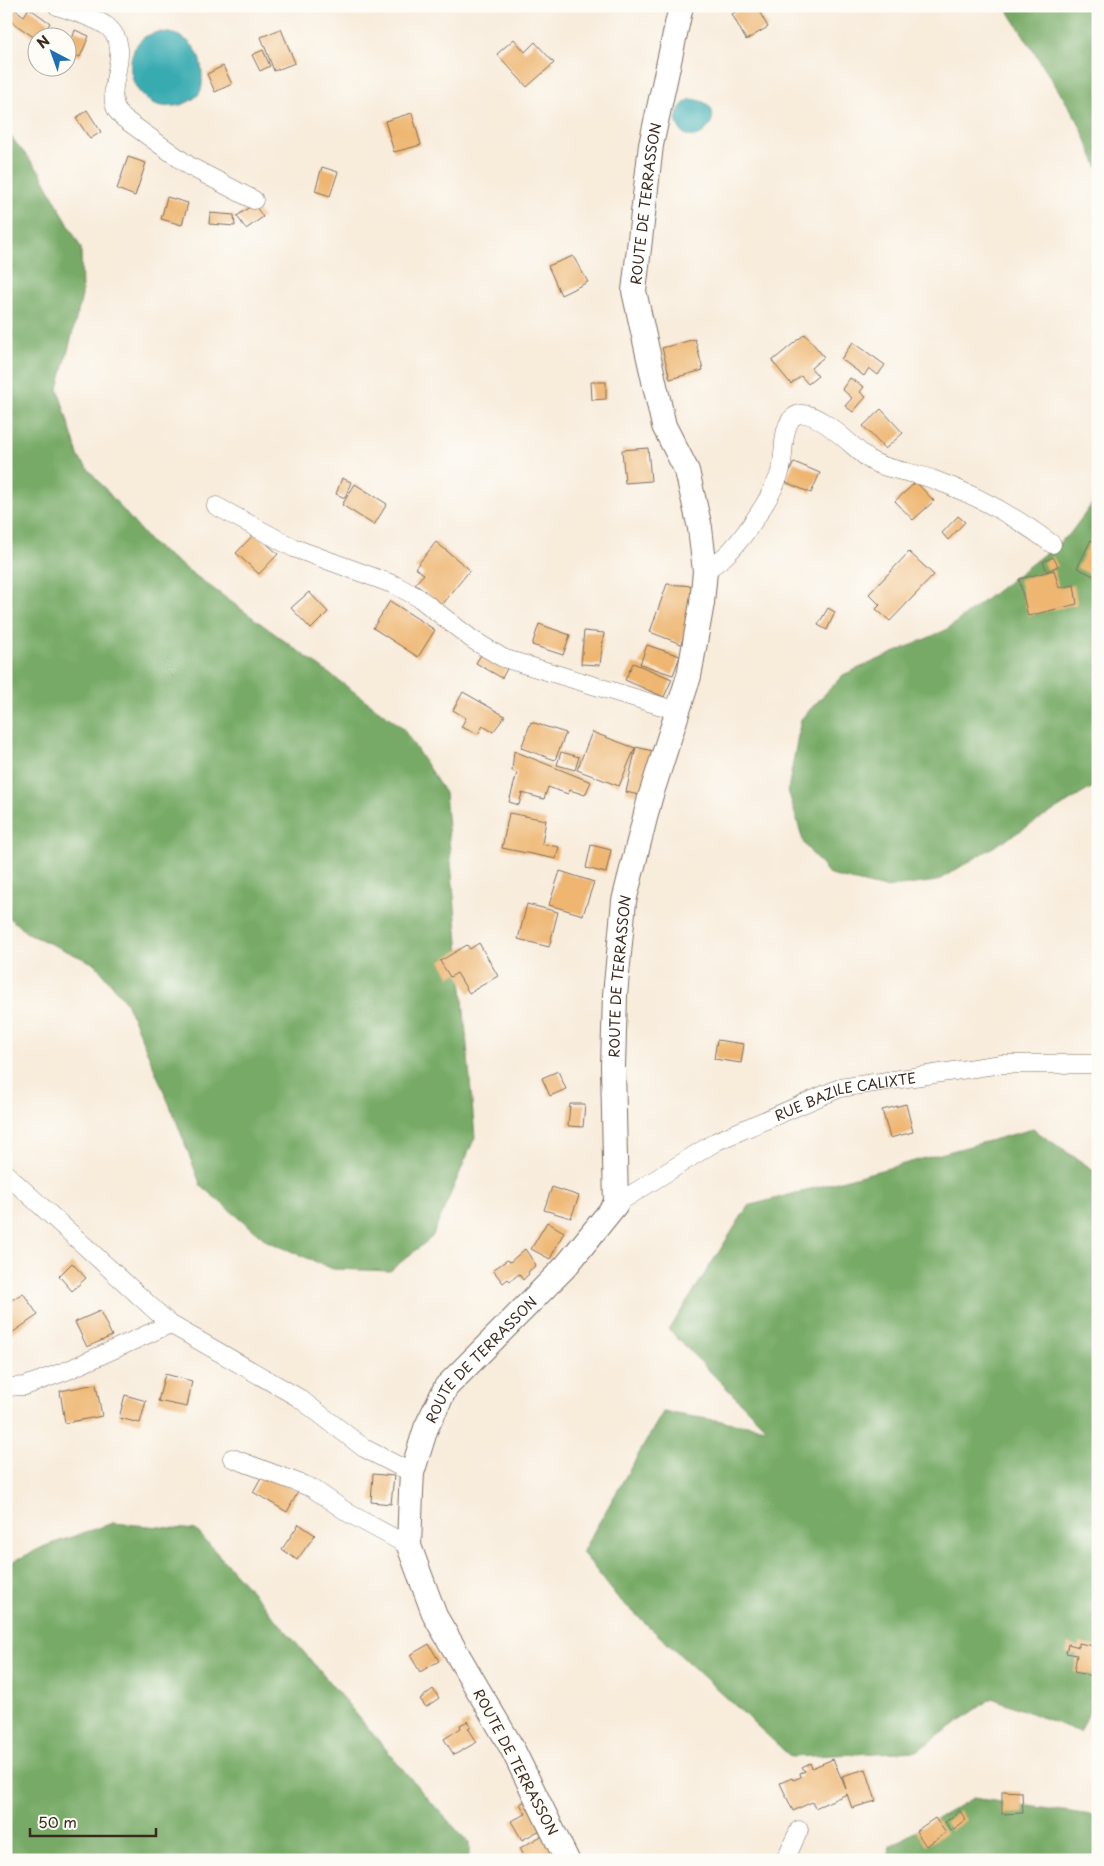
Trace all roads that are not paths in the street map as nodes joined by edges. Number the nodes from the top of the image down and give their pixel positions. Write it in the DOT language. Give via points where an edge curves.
graph roads {
  1 [pos="57,6"];
  2 [pos="681,6"];
  3 [pos="254,200"];
  4 [pos="216,506"];
  5 [pos="1052,544"];
  6 [pos="705,571"];
  7 [pos="678,711"];
  8 [pos="1098,1064"];
  9 [pos="6,1174"];
  10 [pos="616,1204"];
  11 [pos="170,1324"];
  12 [pos="6,1387"];
  13 [pos="232,1458"];
  14 [pos="412,1473"];
  15 [pos="410,1546"];
  16 [pos="799,1830"];
  17 [pos="567,1860"];
  18 [pos="785,1860"];
  1 -- 3 [label="street" via="106,26 118,37 120,50 114,95 116,110 123,118 191,167"];
  2 -- 6 [label="street, ROUTE DE TERRASSON" via="651,145 634,291 664,426 687,471 700,528"];
  4 -- 7 [label="street" via="294,548 396,585 503,658"];
  5 -- 6 [label="street" via="988,504 931,478 871,461 818,419 806,414 796,415 789,421 781,470 772,491 739,540"];
  6 -- 7 [label="street, ROUTE DE TERRASSON" via="689,676"];
  7 -- 10 [label="street, ROUTE DE TERRASSON" via="650,798 624,901 615,995 613,1067"];
  8 -- 10 [label="street, RUE BAZILE CALIXTE" via="1000,1064 840,1088 717,1141"];
  9 -- 11 [label="street"];
  10 -- 14 [label="street, ROUTE DE TERRASSON" via="566,1266 446,1387 426,1428"];
  11 -- 12 [label="street" via="66,1371 25,1386"];
  11 -- 14 [label="street" via="299,1398 364,1448"];
  13 -- 15 [label="street" via="312,1488 350,1514"];
  14 -- 15 [label="street, ROUTE DE TERRASSON"];
  15 -- 17 [label="street, ROUTE DE TERRASSON" via="435,1616 512,1748"];
  16 -- 18 [label="street"];
}
